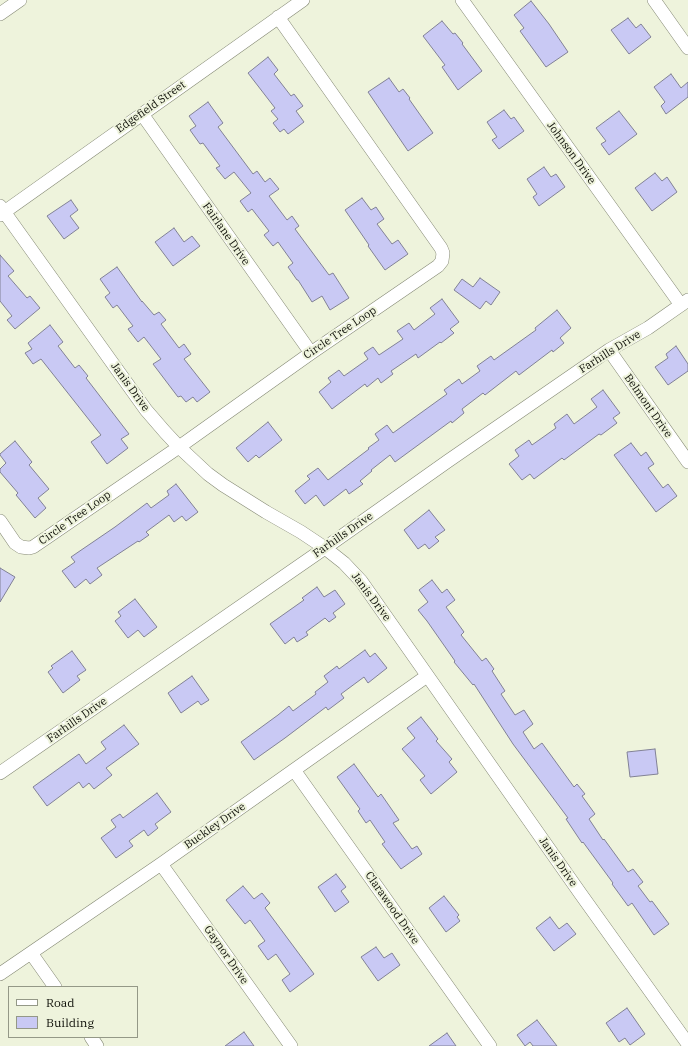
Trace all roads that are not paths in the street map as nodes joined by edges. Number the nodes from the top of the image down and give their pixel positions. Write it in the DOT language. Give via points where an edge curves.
graph roads {
  1 [pos="20,0"];
  2 [pos="302,0"];
  3 [pos="462,0"];
  4 [pos="654,0"];
  5 [pos="0,14"];
  6 [pos="278,17"];
  7 [pos="688,48"];
  8 [pos="142,114"];
  9 [pos="1,211"];
  10 [pos="684,303"];
  11 [pos="608,350"];
  12 [pos="310,353"];
  13 [pos="179,447"];
  14 [pos="688,462"];
  15 [pos="0,521"];
  16 [pos="325,548"];
  17 [pos="427,676"];
  18 [pos="294,770"];
  19 [pos="0,773"];
  20 [pos="161,864"];
  21 [pos="31,953"];
  22 [pos="0,974"];
  23 [pos="55,986"];
  24 [pos="688,1044"];
  25 [pos="291,1046"];
  26 [pos="490,1046"];
  1 -- 5 [label="street"];
  2 -- 6 [label="street, Edgefield Street"];
  3 -- 10 [label="street, Johnson Drive"];
  4 -- 7 [label="street"];
  6 -- 8 [label="street, Edgefield Street"];
  6 -- 12 [label="street, Circle Tree Loop" via="443,253 438,266"];
  8 -- 9 [label="street, Edgefield Street"];
  8 -- 12 [label="street, Fairlane Drive"];
  9 -- 13 [label="street, Janis Drive" via="146,410"];
  10 -- 11 [label="street, Farhills Drive" via="648,328"];
  11 -- 14 [label="street, Belmont Drive"];
  11 -- 16 [label="street, Farhills Drive"];
  12 -- 13 [label="street, Circle Tree Loop"];
  13 -- 15 [label="street, Circle Tree Loop" via="33,547 21,547 15,543"];
  13 -- 16 [label="street, Janis Drive" via="223,485"];
  16 -- 17 [label="street, Janis Drive" via="361,581"];
  16 -- 19 [label="street, Farhills Drive"];
  17 -- 18 [label="street, Buckley Drive"];
  17 -- 24 [label="street, Janis Drive"];
  18 -- 20 [label="street, Buckley Drive"];
  18 -- 26 [label="street, Clarawood Drive"];
  20 -- 21 [label="street, Buckley Drive"];
  20 -- 25 [label="street, Gaynor Drive"];
  21 -- 22 [label="street, Buckley Drive"];
  21 -- 23 [label="street"];
}
